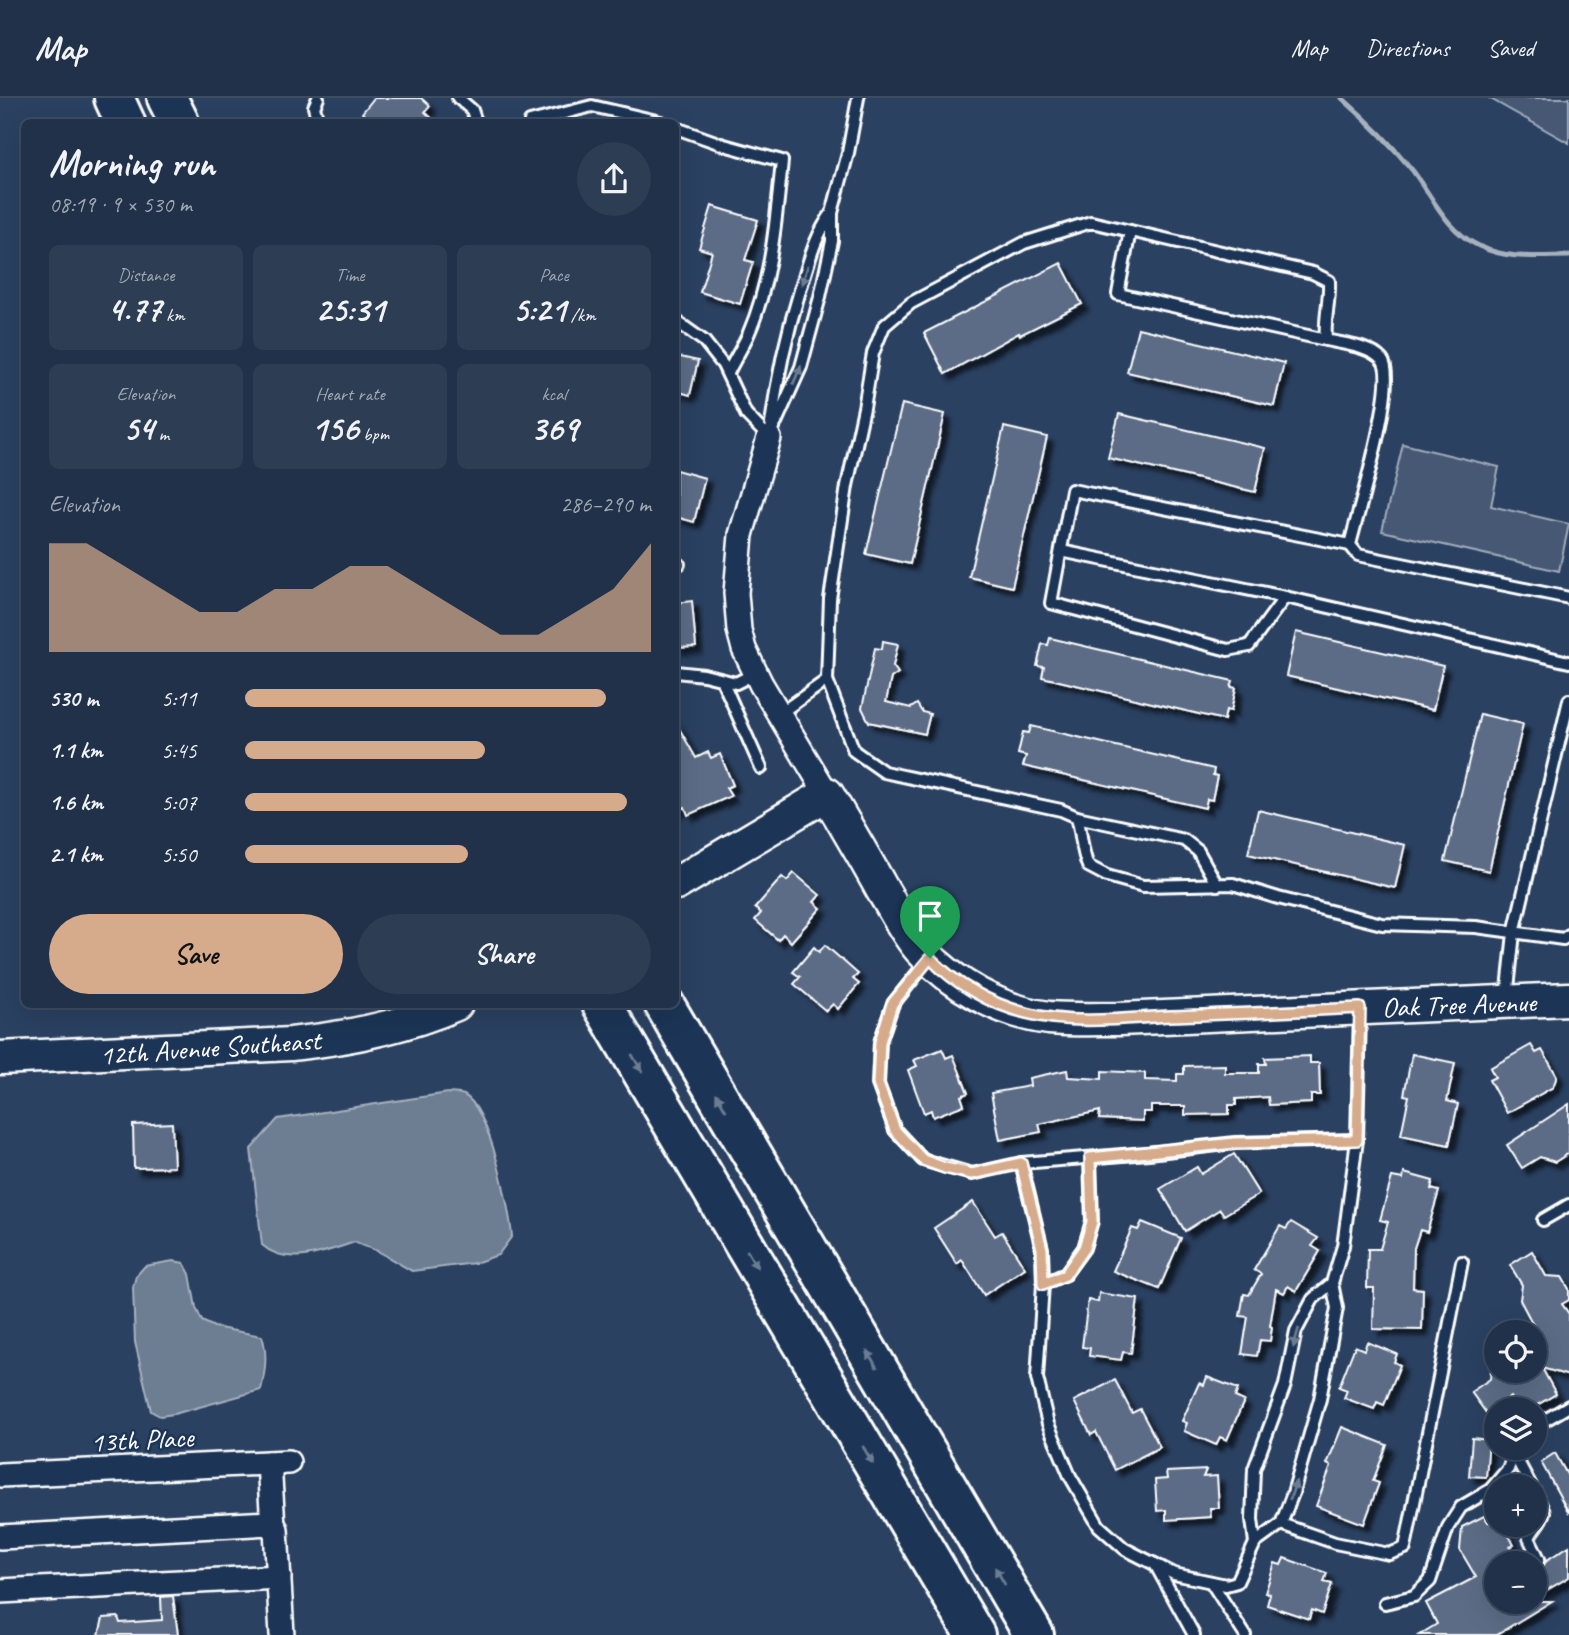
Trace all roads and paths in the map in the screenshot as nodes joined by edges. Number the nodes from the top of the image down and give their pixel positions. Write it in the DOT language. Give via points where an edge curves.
graph roads {
  1 [pos="114,98"];
  2 [pos="167,98"];
  3 [pos="318,98"];
  4 [pos="458,98"];
  5 [pos="858,98"];
  6 [pos="124,119"];
  7 [pos="178,119"];
  8 [pos="317,119"];
  9 [pos="475,119"];
  10 [pos="542,119"];
  11 [pos="648,119"];
  12 [pos="679,129"];
  13 [pos="832,213"];
  14 [pos="1130,231"];
  15 [pos="679,323"];
  16 [pos="1326,340"];
  17 [pos="728,373"];
  18 [pos="769,438"];
  19 [pos="1350,545"];
  20 [pos="1061,551"];
  21 [pos="1285,597"];
  22 [pos="1569,598"];
  23 [pos="1569,662"];
  24 [pos="679,673"];
  25 [pos="755,673"];
  26 [pos="722,680"];
  27 [pos="827,680"];
  28 [pos="1569,699"];
  29 [pos="779,714"];
  30 [pos="761,768"];
  31 [pos="827,794"];
  32 [pos="1077,817"];
  33 [pos="679,882"];
  34 [pos="1217,885"];
  35 [pos="1514,933"];
  36 [pos="1569,935"];
  37 [pos="930,958"];
  38 [pos="1569,999"];
  39 [pos="1507,1002"];
  40 [pos="444,1008"];
  41 [pos="604,1008"];
  42 [pos="666,1008"];
  43 [pos="1360,1008"];
  44 [pos="0,1058"];
  45 [pos="1357,1140"];
  46 [pos="1090,1158"];
  47 [pos="1021,1163"];
  48 [pos="1569,1205"];
  49 [pos="1543,1220"];
  50 [pos="1462,1262"];
  51 [pos="1332,1283"];
  52 [pos="1043,1284"];
  53 [pos="1569,1406"];
  54 [pos="1547,1419"];
  55 [pos="1512,1460"];
  56 [pos="0,1475"];
  57 [pos="1280,1524"];
  58 [pos="273,1526"];
  59 [pos="0,1537"];
  60 [pos="1255,1543"];
  61 [pos="1155,1564"];
  62 [pos="279,1577"];
  63 [pos="1211,1582"];
  64 [pos="0,1591"];
  65 [pos="1385,1603"];
  66 [pos="282,1635"];
  67 [pos="975,1635"];
  68 [pos="1034,1635"];
  69 [pos="1194,1635"];
  70 [pos="1245,1635"];
  1 -- 6 [label="highway"];
  2 -- 7 [label="highway"];
  3 -- 8 [label="lane" via="314,107"];
  4 -- 9 [label="lane"];
  5 -- 13 [label="lane"];
  10 -- 11 [label="lane" via="592,106"];
  12 -- 17 [label="lane" via="782,161 764,285 749,333"];
  18 -- 13 [label="lane, one-way" via="804,356 832,241"];
  13 -- 18 [label="lane, one-way" via="817,234 792,315"];
  14 -- 16 [label="lane" via="1314,273 1329,281"];
  14 -- 16 [label="lane" via="1118,294"];
  14 -- 27 [label="lane" via="1091,222 1024,243 911,303 884,326 873,352 847,486 830,599"];
  15 -- 17 [label="lane" via="704,341"];
  16 -- 19 [label="lane" via="1372,351 1383,361 1387,374 1385,403"];
  17 -- 18 [label="lane" via="746,414"];
  18 -- 25 [label="street" via="741,535 736,572 739,630"];
  19 -- 20 [label="lane" via="1072,490"];
  19 -- 22 [label="lane" via="1358,555"];
  20 -- 21 [label="lane"];
  20 -- 21 [label="lane" via="1051,603 1228,650 1250,646"];
  21 -- 23 [label="lane"];
  24 -- 26 [label="lane"];
  25 -- 26 [label="lane" via="736,683"];
  25 -- 29 [label="street"];
  26 -- 30 [label="lane"];
  27 -- 29 [label="lane"];
  27 -- 32 [label="lane" via="854,751 884,772"];
  28 -- 35 [label="lane"];
  29 -- 31 [label="street"];
  31 -- 33 [label="street"];
  31 -- 37 [label="street, Oak Tree Avenue" via="904,926"];
  32 -- 34 [label="lane" via="1184,840 1198,851"];
  32 -- 34 [label="lane" via="1088,866 1107,876 1143,886"];
  34 -- 35 [label="lane" via="1233,884 1382,924"];
  35 -- 36 [label="lane" via="1563,939"];
  35 -- 39 [label="lane"];
  37 -- 43 [label="street, Oak Tree Avenue" via="980,996 1049,1018"];
  37 -- 47 [label="lane" via="892,1004 880,1042 878,1084 895,1130 923,1160 945,1168 972,1174"];
  38 -- 39 [label="street, Oak Tree Avenue"];
  39 -- 43 [label="street, Oak Tree Avenue"];
  40 -- 44 [label="street, 12th Avenue Southeast" via="386,1028 329,1040"];
  41 -- 67 [label="highway, one-way"];
  68 -- 42 [label="highway, one-way"];
  43 -- 45 [label="lane"];
  45 -- 46 [label="lane" via="1235,1143"];
  45 -- 51 [label="lane" via="1343,1246"];
  46 -- 47 [label="lane"];
  46 -- 52 [label="lane" via="1092,1222 1084,1248 1065,1275"];
  47 -- 52 [label="lane" via="1042,1249"];
  48 -- 49 [label="lane"];
  50 -- 57 [label="lane" via="1405,1548 1389,1554 1335,1543"];
  57 -- 51 [label="lane, one-way" via="1320,1399 1337,1308"];
  51 -- 60 [label="lane, one-way" via="1313,1299 1296,1331 1284,1385 1254,1469"];
  52 -- 61 [label="lane" via="1037,1378 1048,1424 1070,1476 1099,1526 1125,1549"];
  53 -- 54 [label="lane"];
  55 -- 65 [label="lane" via="1490,1490 1461,1507 1448,1527 1430,1581 1414,1596"];
  56 -- 58 [label="street, 13th Place" via="278,1462"];
  57 -- 60 [label="lane"];
  58 -- 59 [label="street"];
  58 -- 62 [label="street"];
  60 -- 63 [label="lane" via="1237,1582"];
  61 -- 63 [label="lane" via="1174,1574"];
  61 -- 69 [label="lane"];
  62 -- 64 [label="street"];
  62 -- 66 [label="street"];
  63 -- 70 [label="lane"];
}
